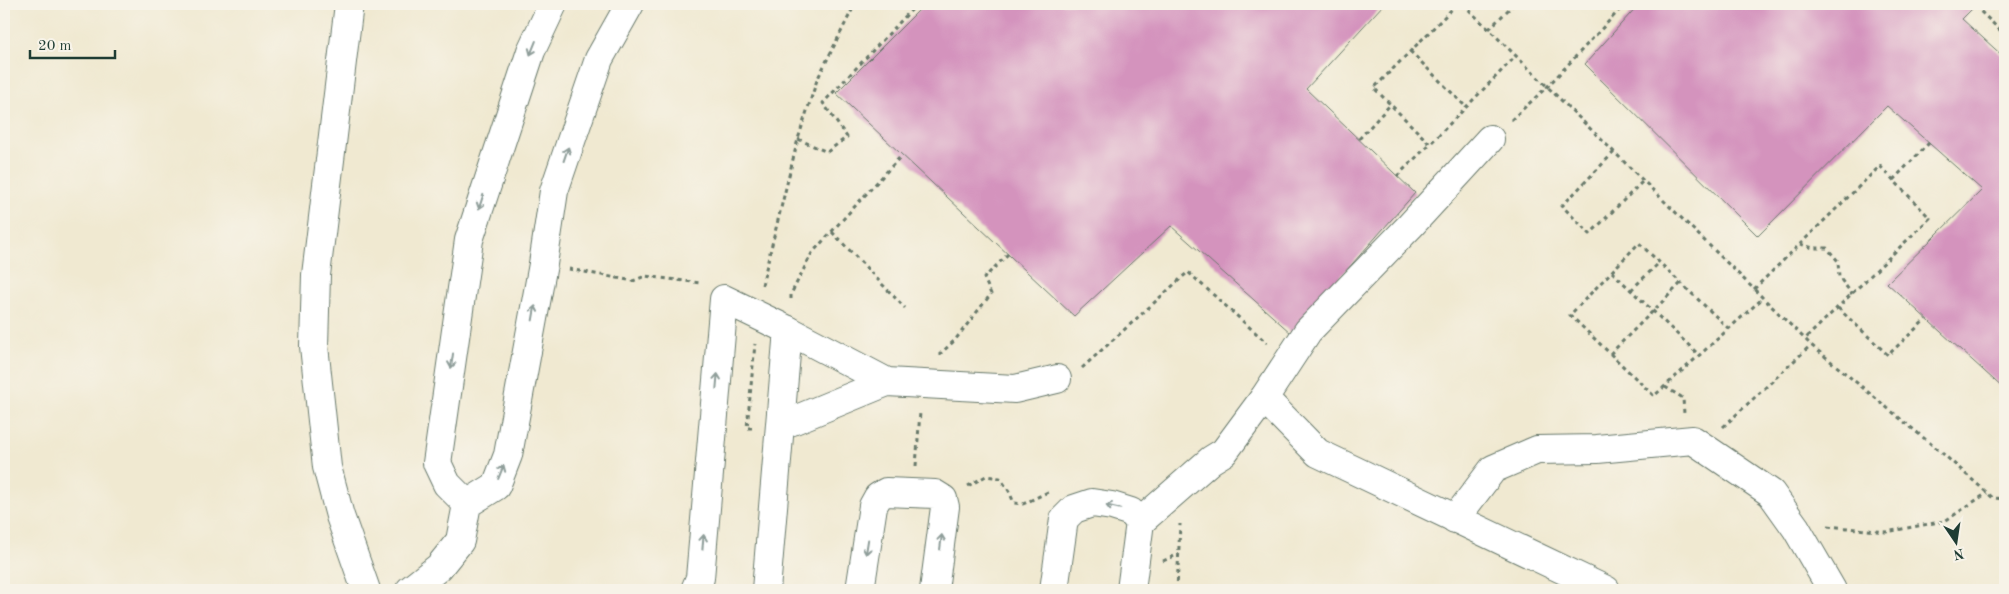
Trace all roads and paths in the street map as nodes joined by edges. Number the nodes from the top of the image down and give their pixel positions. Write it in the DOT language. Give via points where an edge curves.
graph roads {
  1 [pos="349,4"];
  2 [pos="553,4"];
  3 [pos="630,4"];
  4 [pos="855,4"];
  5 [pos="917,4"];
  6 [pos="1457,4"];
  7 [pos="1464,4"];
  8 [pos="1514,4"];
  9 [pos="1625,4"];
  10 [pos="1976,6"];
  11 [pos="2005,21"];
  12 [pos="1999,28"];
  13 [pos="1489,29"];
  14 [pos="2005,35"];
  15 [pos="1410,52"];
  16 [pos="1516,56"];
  17 [pos="1547,86"];
  18 [pos="1390,105"];
  19 [pos="1466,107"];
  20 [pos="798,139"];
  21 [pos="1358,139"];
  22 [pos="1490,139"];
  23 [pos="1929,142"];
  24 [pos="1430,144"];
  25 [pos="1614,152"];
  26 [pos="902,155"];
  27 [pos="1397,176"];
  28 [pos="1893,180"];
  29 [pos="1643,181"];
  30 [pos="832,232"];
  31 [pos="1800,244"];
  32 [pos="1008,254"];
  33 [pos="1659,263"];
  34 [pos="543,264"];
  35 [pos="1612,272"];
  36 [pos="763,278"];
  37 [pos="755,281"];
  38 [pos="1681,283"];
  39 [pos="1754,289"];
  40 [pos="1631,290"];
  41 [pos="1852,294"];
  42 [pos="723,296"];
  43 [pos="1763,298"];
  44 [pos="905,308"];
  45 [pos="1838,308"];
  46 [pos="1653,312"];
  47 [pos="1926,319"];
  48 [pos="1729,329"];
  49 [pos="788,330"];
  50 [pos="1805,340"];
  51 [pos="755,343"];
  52 [pos="1811,345"];
  53 [pos="1610,354"];
  54 [pos="1699,355"];
  55 [pos="1288,362"];
  56 [pos="1057,380"];
  57 [pos="906,383"];
  58 [pos="1264,398"];
  59 [pos="780,426"];
  60 [pos="1693,440"];
  61 [pos="916,472"];
  62 [pos="962,481"];
  63 [pos="1051,491"];
  64 [pos="1987,493"];
  65 [pos="2005,499"];
  66 [pos="467,504"];
  67 [pos="1150,514"];
  68 [pos="1455,519"];
  69 [pos="1796,528"];
  70 [pos="366,590"];
  71 [pos="410,590"];
  72 [pos="695,590"];
  73 [pos="766,590"];
  74 [pos="860,590"];
  75 [pos="934,590"];
  76 [pos="1054,590"];
  77 [pos="1131,590"];
  78 [pos="1176,590"];
  79 [pos="1606,590"];
  80 [pos="1832,590"];
  1 -- 70 [label="lane" via="316,275 314,346 327,467"];
  2 -- 66 [label="lane, one-way" via="532,51 469,240 437,462 447,484"];
  34 -- 3 [label="lane, one-way" via="554,191 599,58"];
  4 -- 20 [label="path" via="817,80"];
  5 -- 20 [label="path" via="823,103 847,136 827,152"];
  6 -- 15 [label="path"];
  7 -- 13 [label="path"];
  8 -- 13 [label="path"];
  9 -- 17 [label="path"];
  10 -- 12 [label="path"];
  11 -- 12 [label="path"];
  12 -- 14 [label="path"];
  13 -- 16 [label="path"];
  15 -- 18 [label="path" via="1374,88"];
  15 -- 19 [label="path"];
  16 -- 17 [label="path"];
  16 -- 19 [label="path"];
  17 -- 22 [label="path"];
  17 -- 25 [label="path"];
  18 -- 21 [label="path"];
  18 -- 24 [label="path"];
  19 -- 24 [label="path"];
  20 -- 36 [label="path"];
  22 -- 55 [label="lane" via="1308,331"];
  23 -- 28 [label="path"];
  24 -- 27 [label="path"];
  25 -- 29 [label="path"];
  25 -- 29 [label="path" via="1562,206 1584,229 1590,234"];
  26 -- 30 [label="path"];
  28 -- 31 [label="path" via="1880,166"];
  28 -- 41 [label="path" via="1930,218"];
  29 -- 39 [label="path"];
  30 -- 44 [label="path"];
  30 -- 49 [label="path" via="812,253 791,294"];
  31 -- 39 [label="path"];
  31 -- 41 [label="path" via="1827,248 1838,262 1839,277"];
  32 -- 57 [label="path" via="984,278 991,294 955,340"];
  33 -- 35 [label="path" via="1640,244"];
  33 -- 38 [label="path"];
  33 -- 40 [label="path"];
  34 -- 42 [label="path" via="633,281 646,276"];
  66 -- 34 [label="lane, one-way" via="496,486 508,455"];
  35 -- 40 [label="path"];
  35 -- 53 [label="path" via="1570,315"];
  36 -- 37 [label="path"];
  36 -- 42 [label="path" via="759,295 740,301"];
  38 -- 46 [label="path"];
  38 -- 48 [label="path"];
  39 -- 43 [label="path"];
  40 -- 46 [label="path"];
  41 -- 45 [label="path"];
  42 -- 49 [label="lane"];
  72 -- 42 [label="lane, one-way" via="700,578"];
  43 -- 48 [label="path"];
  43 -- 50 [label="path"];
  45 -- 47 [label="path" via="1888,354"];
  45 -- 50 [label="path"];
  46 -- 53 [label="path"];
  46 -- 54 [label="path"];
  48 -- 54 [label="path"];
  49 -- 57 [label="lane"];
  49 -- 59 [label="lane"];
  50 -- 52 [label="path"];
  51 -- 59 [label="path" via="747,428"];
  52 -- 60 [label="path" via="1718,432"];
  52 -- 64 [label="path"];
  53 -- 54 [label="path" via="1654,396"];
  55 -- 56 [label="path" via="1188,272 1081,368"];
  55 -- 58 [label="lane"];
  56 -- 57 [label="lane" via="1015,388"];
  57 -- 59 [label="lane"];
  57 -- 61 [label="path"];
  58 -- 67 [label="lane" via="1224,452"];
  58 -- 68 [label="lane" via="1318,453"];
  59 -- 73 [label="lane"];
  60 -- 68 [label="lane" via="1597,449 1537,450 1493,469"];
  60 -- 69 [label="lane" via="1771,493"];
  62 -- 63 [label="path" via="968,486 986,476 1000,478 1014,503 1023,504"];
  64 -- 65 [label="path" via="1993,498"];
  64 -- 69 [label="path" via="1945,521 1886,532 1833,525"];
  66 -- 71 [label="lane" via="460,541 439,567"];
  67 -- 76 [label="lane, one-way" via="1092,503 1074,508 1064,519"];
  67 -- 77 [label="lane"];
  67 -- 78 [label="path" via="1182,502"];
  68 -- 79 [label="lane"];
  69 -- 80 [label="lane"];
  75 -- 74 [label="lane, one-way" via="945,506 943,499 935,494 886,492 873,506"];
}
